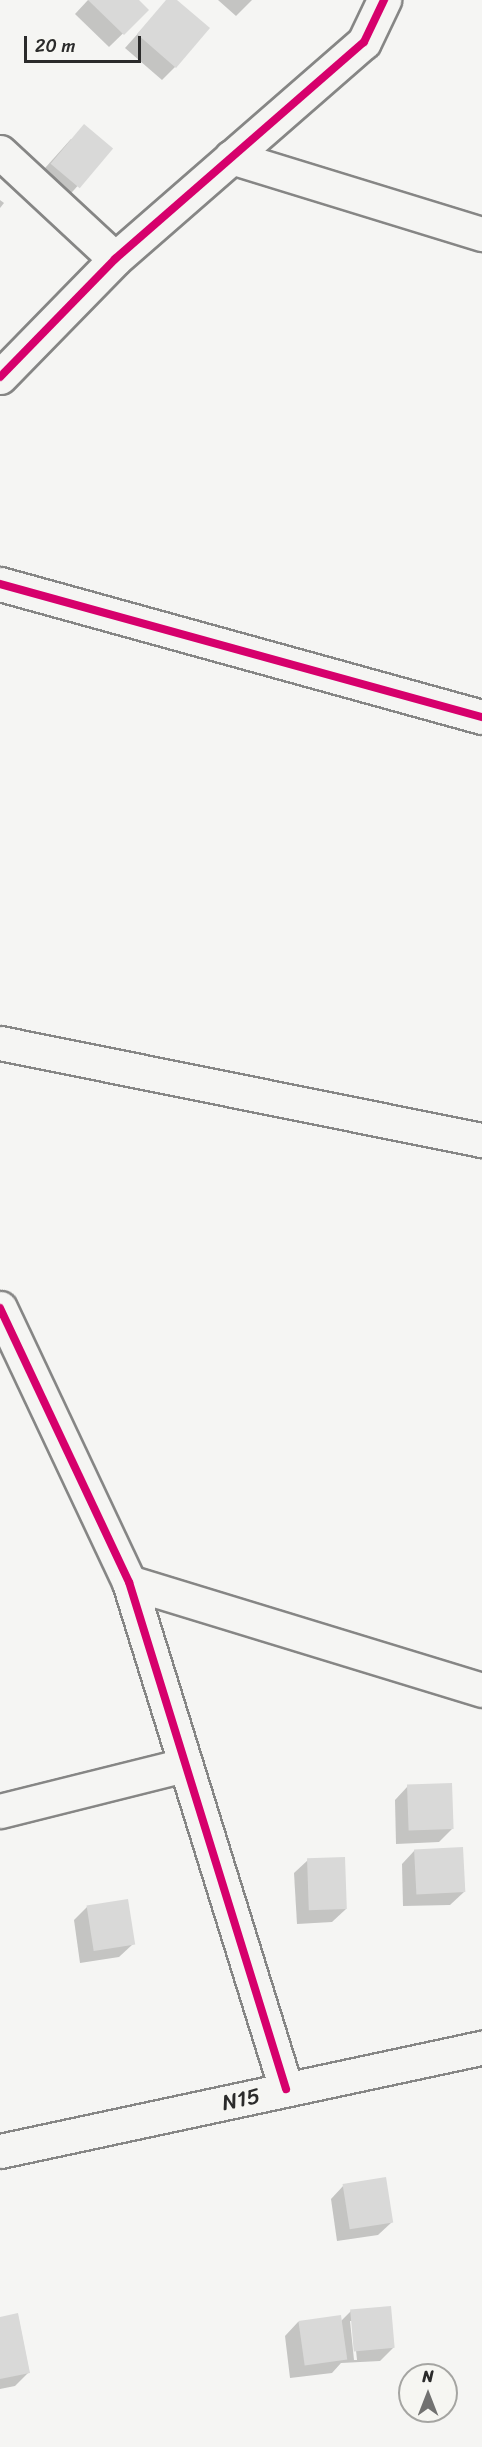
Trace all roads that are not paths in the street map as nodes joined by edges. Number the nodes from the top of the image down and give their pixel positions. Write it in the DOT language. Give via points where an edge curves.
graph roads {
  1 [pos="375,5"];
  2 [pos="0,152"];
  3 [pos="231,157"];
  4 [pos="482,234"];
  5 [pos="115,259"];
  6 [pos="0,377"];
  7 [pos="0,584"];
  8 [pos="482,717"];
  9 [pos="0,1043"];
  10 [pos="482,1140"];
  11 [pos="0,1308"];
  12 [pos="129,1582"];
  13 [pos="482,1690"];
  14 [pos="185,1765"];
  15 [pos="0,1811"];
  16 [pos="482,2048"];
  17 [pos="286,2090"];
  18 [pos="0,2151"];
  1 -- 3 [label="street" via="364,42"];
  2 -- 5 [label="street"];
  3 -- 4 [label="street"];
  3 -- 5 [label="street"];
  5 -- 6 [label="street"];
  7 -- 8 [label="street"];
  9 -- 10 [label="street"];
  11 -- 12 [label="street"];
  12 -- 13 [label="street"];
  12 -- 14 [label="street"];
  14 -- 15 [label="street"];
  14 -- 17 [label="street"];
  16 -- 17 [label="street, N15"];
  17 -- 18 [label="street, N15"];
}
